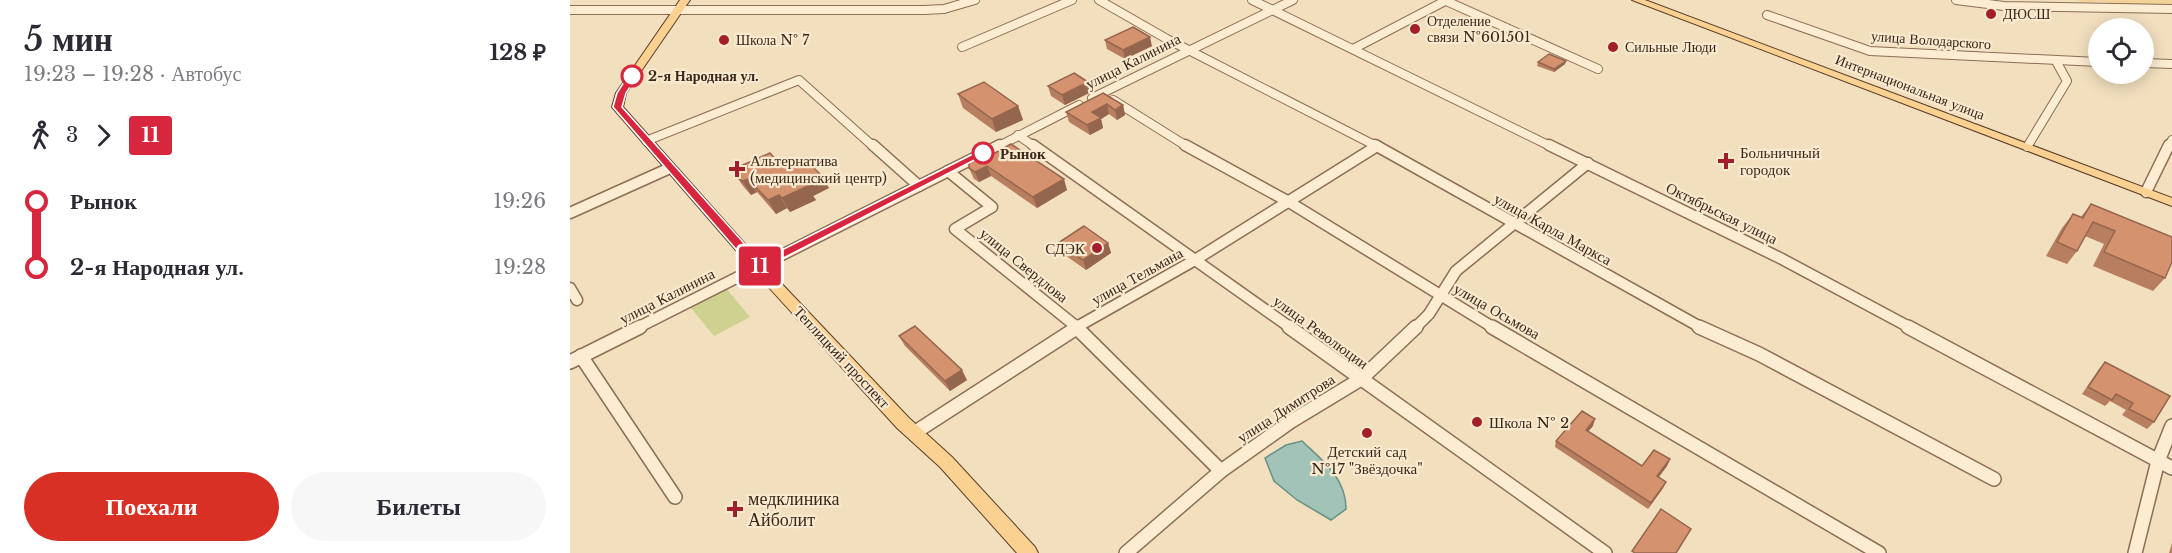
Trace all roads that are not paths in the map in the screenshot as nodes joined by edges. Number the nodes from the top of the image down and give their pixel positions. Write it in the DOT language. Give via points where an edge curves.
graph roads {
  1 [pos="975,0"];
  2 [pos="1072,0"];
  3 [pos="1099,0"];
  4 [pos="1252,0"];
  5 [pos="1293,0"];
  6 [pos="1445,0"];
  7 [pos="1637,0"];
  8 [pos="1956,0"];
  9 [pos="681,5"];
  10 [pos="2172,9"];
  11 [pos="570,10"];
  12 [pos="1272,10"];
  13 [pos="1767,15"];
  14 [pos="962,47"];
  15 [pos="1353,49"];
  16 [pos="1188,50"];
  17 [pos="2055,61"];
  18 [pos="2088,62"];
  19 [pos="2154,63"];
  20 [pos="2172,64"];
  21 [pos="1598,69"];
  22 [pos="1102,93"];
  23 [pos="1018,135"];
  24 [pos="2172,140"];
  25 [pos="646,141"];
  26 [pos="1377,146"];
  27 [pos="2027,147"];
  28 [pos="1588,164"];
  29 [pos="670,168"];
  30 [pos="948,171"];
  31 [pos="919,186"];
  32 [pos="2146,192"];
  33 [pos="1289,202"];
  34 [pos="2172,202"];
  35 [pos="570,213"];
  36 [pos="1513,224"];
  37 [pos="1196,260"];
  38 [pos="758,267"];
  39 [pos="570,288"];
  40 [pos="1441,297"];
  41 [pos="577,300"];
  42 [pos="1077,327"];
  43 [pos="576,359"];
  44 [pos="1361,379"];
  45 [pos="2172,426"];
  46 [pos="914,433"];
  47 [pos="2158,461"];
  48 [pos="2172,468"];
  49 [pos="1221,471"];
  50 [pos="1994,479"];
  51 [pos="675,497"];
  52 [pos="1029,553"];
  53 [pos="1126,553"];
  54 [pos="1605,553"];
  55 [pos="1879,553"];
  56 [pos="2135,553"];
  1 -- 9 [label="street" via="924,10"];
  2 -- 14 [label="street"];
  3 -- 16 [label="street, улица Карла Маркса"];
  4 -- 12 [label="street, Октябрьская улица"];
  5 -- 12 [label="street, улица Калинина"];
  6 -- 15 [label="street"];
  6 -- 21 [label="street"];
  7 -- 27 [label="main road, Интернациональная улица"];
  8 -- 10 [label="street" via="2004,6"];
  9 -- 11 [label="street"];
  9 -- 25 [label="main road, Теплицкий проспект" via="621,93 617,107"];
  12 -- 15 [label="street, Октябрьская улица"];
  12 -- 16 [label="street, улица Калинина"];
  13 -- 17 [label="street, улица Володарского" via="1870,51"];
  15 -- 28 [label="street, Октябрьская улица"];
  16 -- 22 [label="street, улица Калинина"];
  16 -- 26 [label="street, улица Карла Маркса"];
  17 -- 18 [label="street, улица Володарского"];
  17 -- 27 [label="street" via="2067,81"];
  19 -- 20 [label="street"];
  22 -- 23 [label="street, улица Калинина"];
  22 -- 33 [label="street, улица Осьмова" via="1190,148"];
  23 -- 30 [label="street, улица Калинина"];
  23 -- 37 [label="street, улица Революции"];
  24 -- 32 [label="street"];
  25 -- 29 [label="main road, Теплицкий проспект"];
  25 -- 31 [label="street" via="799,81"];
  26 -- 33 [label="street, улица Тельмана"];
  26 -- 36 [label="street, улица Карла Маркса"];
  27 -- 32 [label="main road, Интернациональная улица"];
  28 -- 36 [label="street, улица Димитрова"];
  28 -- 47 [label="street, Октябрьская улица" via="1791,264"];
  29 -- 35 [label="street"];
  29 -- 38 [label="main road, Теплицкий проспект"];
  30 -- 31 [label="street, улица Калинина"];
  30 -- 42 [label="street, улица Свердлова" via="992,207 955,229"];
  31 -- 38 [label="street, улица Калинина"];
  32 -- 34 [label="main road, Интернациональная улица"];
  33 -- 37 [label="street, улица Тельмана"];
  33 -- 40 [label="street, улица Осьмова"];
  36 -- 40 [label="street, улица Димитрова" via="1456,271"];
  36 -- 50 [label="street, улица Карла Маркса" via="1711,333 1759,354"];
  37 -- 42 [label="street, улица Тельмана"];
  37 -- 44 [label="street, улица Революции"];
  38 -- 43 [label="street, улица Калинина"];
  38 -- 46 [label="main road, Теплицкий проспект"];
  39 -- 41 [label="street"];
  40 -- 44 [label="street, улица Димитрова" via="1405,339"];
  40 -- 55 [label="street, улица Осьмова"];
  42 -- 46 [label="street, улица Тельмана"];
  42 -- 49 [label="street, улица Свердлова"];
  43 -- 51 [label="street"];
  44 -- 49 [label="street, улица Димитрова" via="1290,422"];
  44 -- 54 [label="street, улица Революции"];
  45 -- 47 [label="street"];
  46 -- 52 [label="main road, Теплицкий проспект" via="946,462"];
  47 -- 48 [label="street, Октябрьская улица"];
  47 -- 56 [label="street"];
  49 -- 53 [label="street, улица Димитрова"];
}
